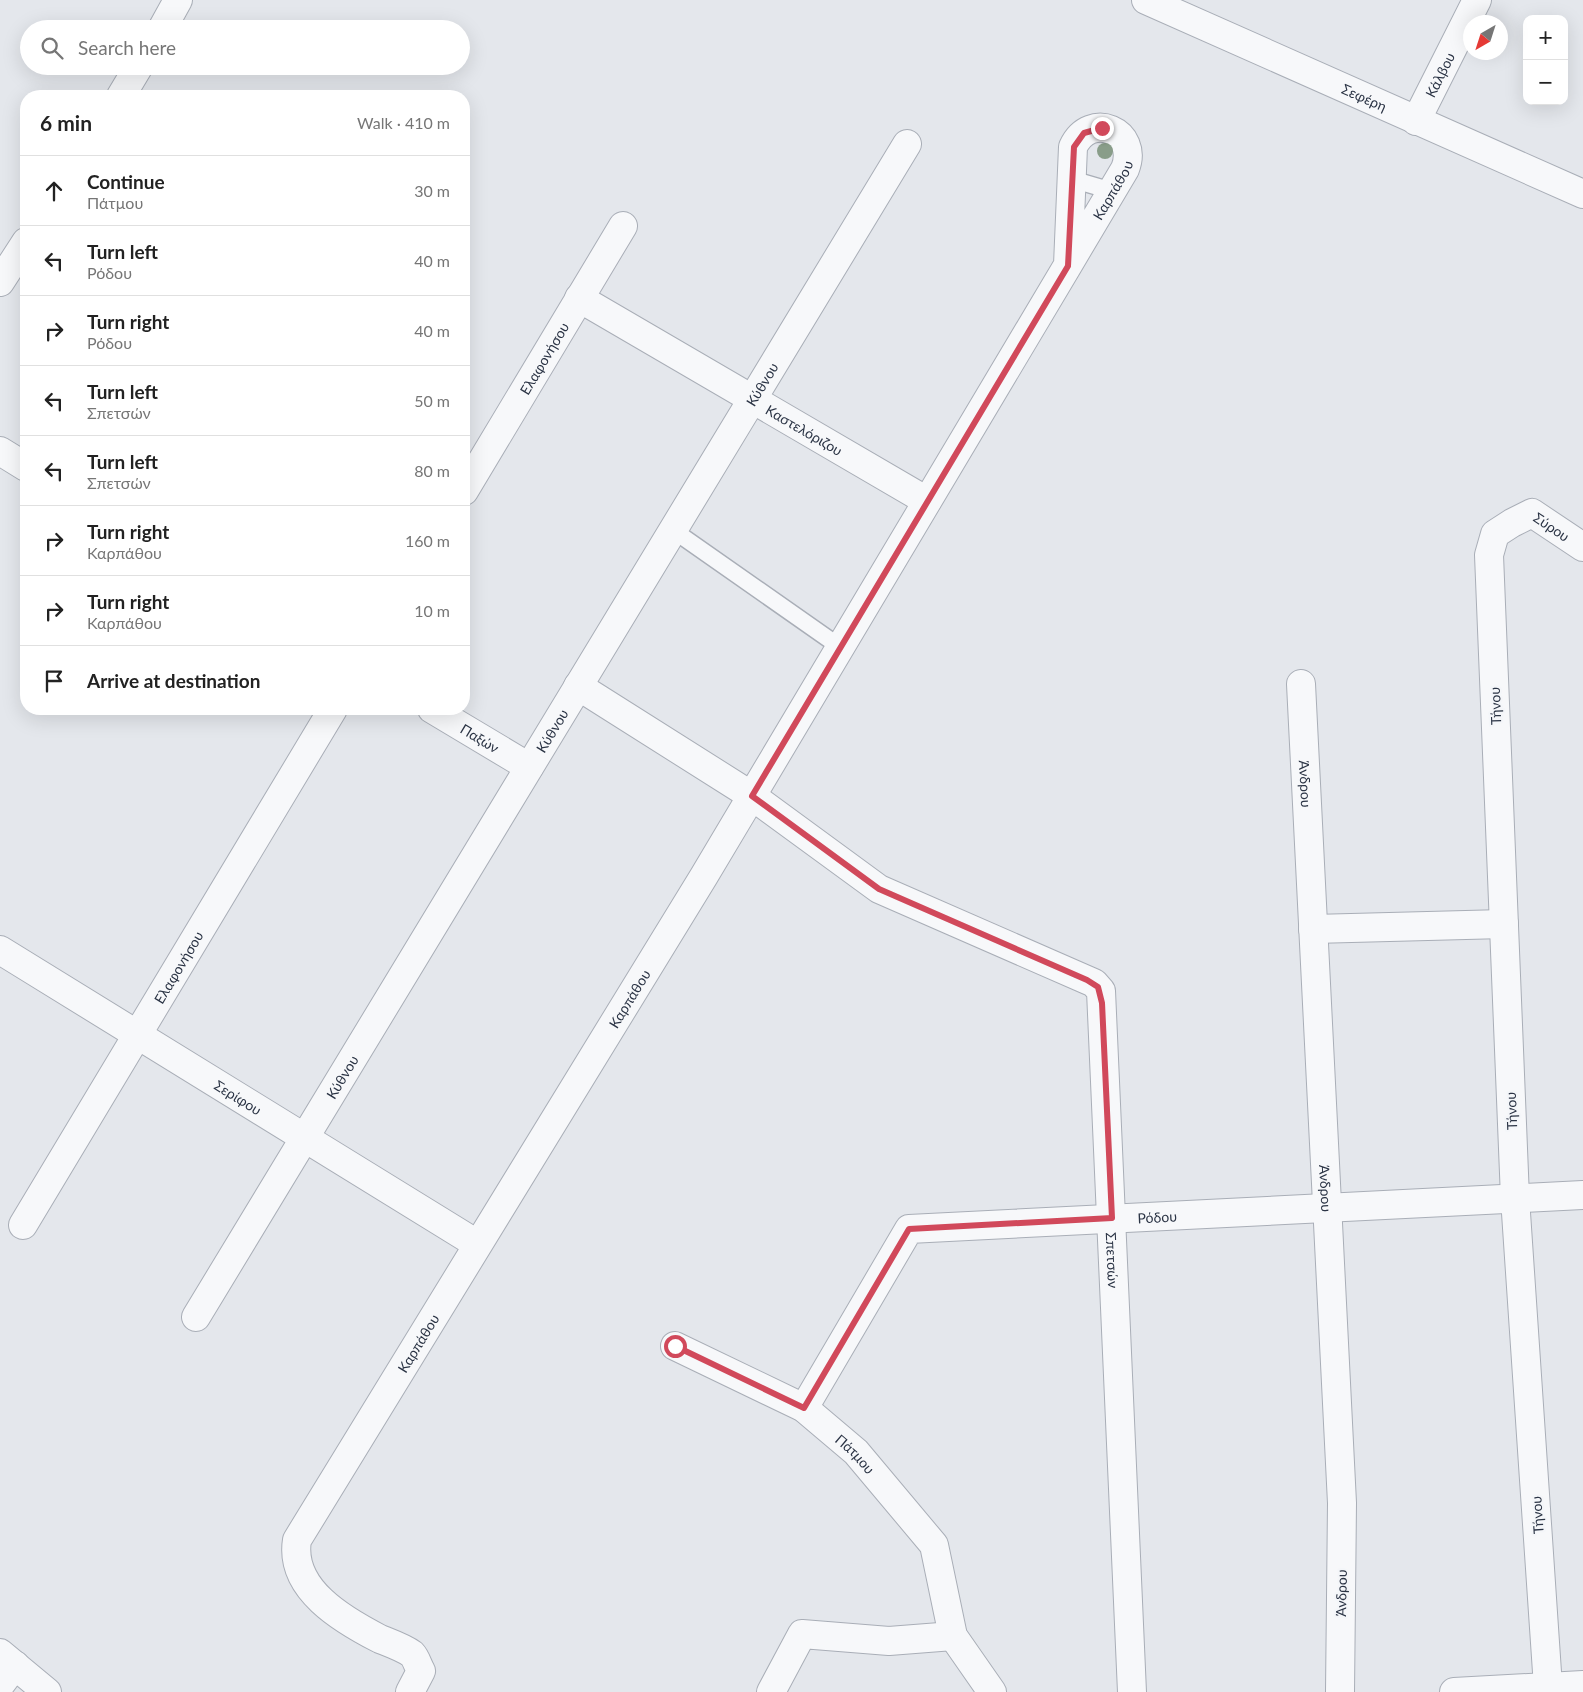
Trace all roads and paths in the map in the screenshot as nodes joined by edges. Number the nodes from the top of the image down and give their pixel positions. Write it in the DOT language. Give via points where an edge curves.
graph roads {
  1 [pos="178,0"];
  2 [pos="1146,0"];
  3 [pos="1477,0"];
  4 [pos="167,20"];
  5 [pos="133,75"];
  6 [pos="124,90"];
  7 [pos="1416,121"];
  8 [pos="907,144"];
  9 [pos="1071,179"];
  10 [pos="1112,191"];
  11 [pos="1583,194"];
  12 [pos="623,226"];
  13 [pos="20,251"];
  14 [pos="1068,266"];
  15 [pos="0,282"];
  16 [pos="579,298"];
  17 [pos="752,399"];
  18 [pos="0,451"];
  19 [pos="20,463"];
  20 [pos="470,481"];
  21 [pos="927,501"];
  22 [pos="673,530"];
  23 [pos="1495,534"];
  24 [pos="1582,544"];
  25 [pos="840,647"];
  26 [pos="1301,684"];
  27 [pos="578,686"];
  28 [pos="330,715"];
  29 [pos="442,715"];
  30 [pos="529,767"];
  31 [pos="752,796"];
  32 [pos="1504,924"];
  33 [pos="1313,929"];
  34 [pos="0,950"];
  35 [pos="138,1035"];
  36 [pos="304,1138"];
  37 [pos="1583,1195"];
  38 [pos="1515,1198"];
  39 [pos="1328,1207"];
  40 [pos="1112,1218"];
  41 [pos="23,1225"];
  42 [pos="478,1244"];
  43 [pos="196,1317"];
  44 [pos="675,1346"];
  45 [pos="804,1408"];
  46 [pos="953,1636"];
  47 [pos="5,1668"];
  48 [pos="1583,1685"];
  49 [pos="1548,1687"];
  50 [pos="47,1692"];
  51 [pos="410,1692"];
  52 [pos="771,1692"];
  53 [pos="992,1692"];
  54 [pos="1132,1692"];
  55 [pos="1340,1692"];
  56 [pos="1454,1692"];
  1 -- 4 [label="street"];
  2 -- 7 [label="street, Σεφέρη"];
  3 -- 7 [label="street, Κάλβου"];
  5 -- 6 [label="street"];
  7 -- 11 [label="street, Σεφέρη"];
  8 -- 17 [label="street, Κύθνου"];
  9 -- 10 [label="lane"];
  9 -- 10 [label="street, Καρπάθου" via="1072,152 1078,139 1088,130 1107,128 1123,138 1128,151 1127,164"];
  9 -- 14 [label="street, Καρπάθου"];
  10 -- 14 [label="street, Καρπάθου"];
  12 -- 16 [label="street, Ελαφονήσου"];
  13 -- 15 [label="street"];
  14 -- 21 [label="street, Καρπάθου"];
  16 -- 17 [label="street, Καστελόριζου"];
  16 -- 20 [label="street, Ελαφονήσου"];
  17 -- 21 [label="street, Καστελόριζου"];
  17 -- 22 [label="street, Κύθνου"];
  18 -- 19 [label="street"];
  21 -- 25 [label="street, Καρπάθου"];
  22 -- 25 [label="lane"];
  22 -- 27 [label="street, Κύθνου"];
  23 -- 24 [label="street, Σύρου" via="1532,514"];
  23 -- 32 [label="street, Τήνου" via="1489,555"];
  25 -- 31 [label="street, Καρπάθου"];
  26 -- 33 [label="street, Άνδρου"];
  27 -- 30 [label="street, Κύθνου"];
  27 -- 31 [label="street"];
  28 -- 35 [label="street, Ελαφονήσου"];
  29 -- 30 [label="street, Παξών"];
  30 -- 36 [label="street, Κύθνου"];
  31 -- 40 [label="street, Σπετσών" via="879,889 1098,987 1102,1003"];
  31 -- 42 [label="street, Καρπάθου"];
  32 -- 33 [label="street"];
  32 -- 38 [label="street, Τήνου"];
  33 -- 39 [label="street, Άνδρου"];
  34 -- 35 [label="street, Σερίφου"];
  35 -- 36 [label="street, Σερίφου"];
  35 -- 41 [label="street, Ελαφονήσου"];
  36 -- 42 [label="street, Σερίφου"];
  36 -- 43 [label="street, Κύθνου"];
  37 -- 38 [label="street, Ρόδου"];
  38 -- 39 [label="street, Ρόδου"];
  38 -- 49 [label="street, Τήνου"];
  39 -- 40 [label="street, Ρόδου"];
  39 -- 55 [label="street, Άνδρου" via="1342,1503"];
  40 -- 45 [label="street, Ρόδου" via="909,1229"];
  40 -- 54 [label="street, Σπετσών"];
  42 -- 51 [label="street, Καρπάθου" via="297,1540 295,1553 303,1577 327,1606 351,1624 412,1655 421,1671"];
  44 -- 45 [label="street, Πάτμου"];
  45 -- 46 [label="street, Πάτμου" via="856,1452 934,1545"];
  46 -- 52 [label="street" via="889,1641 802,1634"];
  46 -- 53 [label="street"];
  47 -- 50 [label="street"];
  48 -- 49 [label="street"];
  49 -- 56 [label="street"];
}
